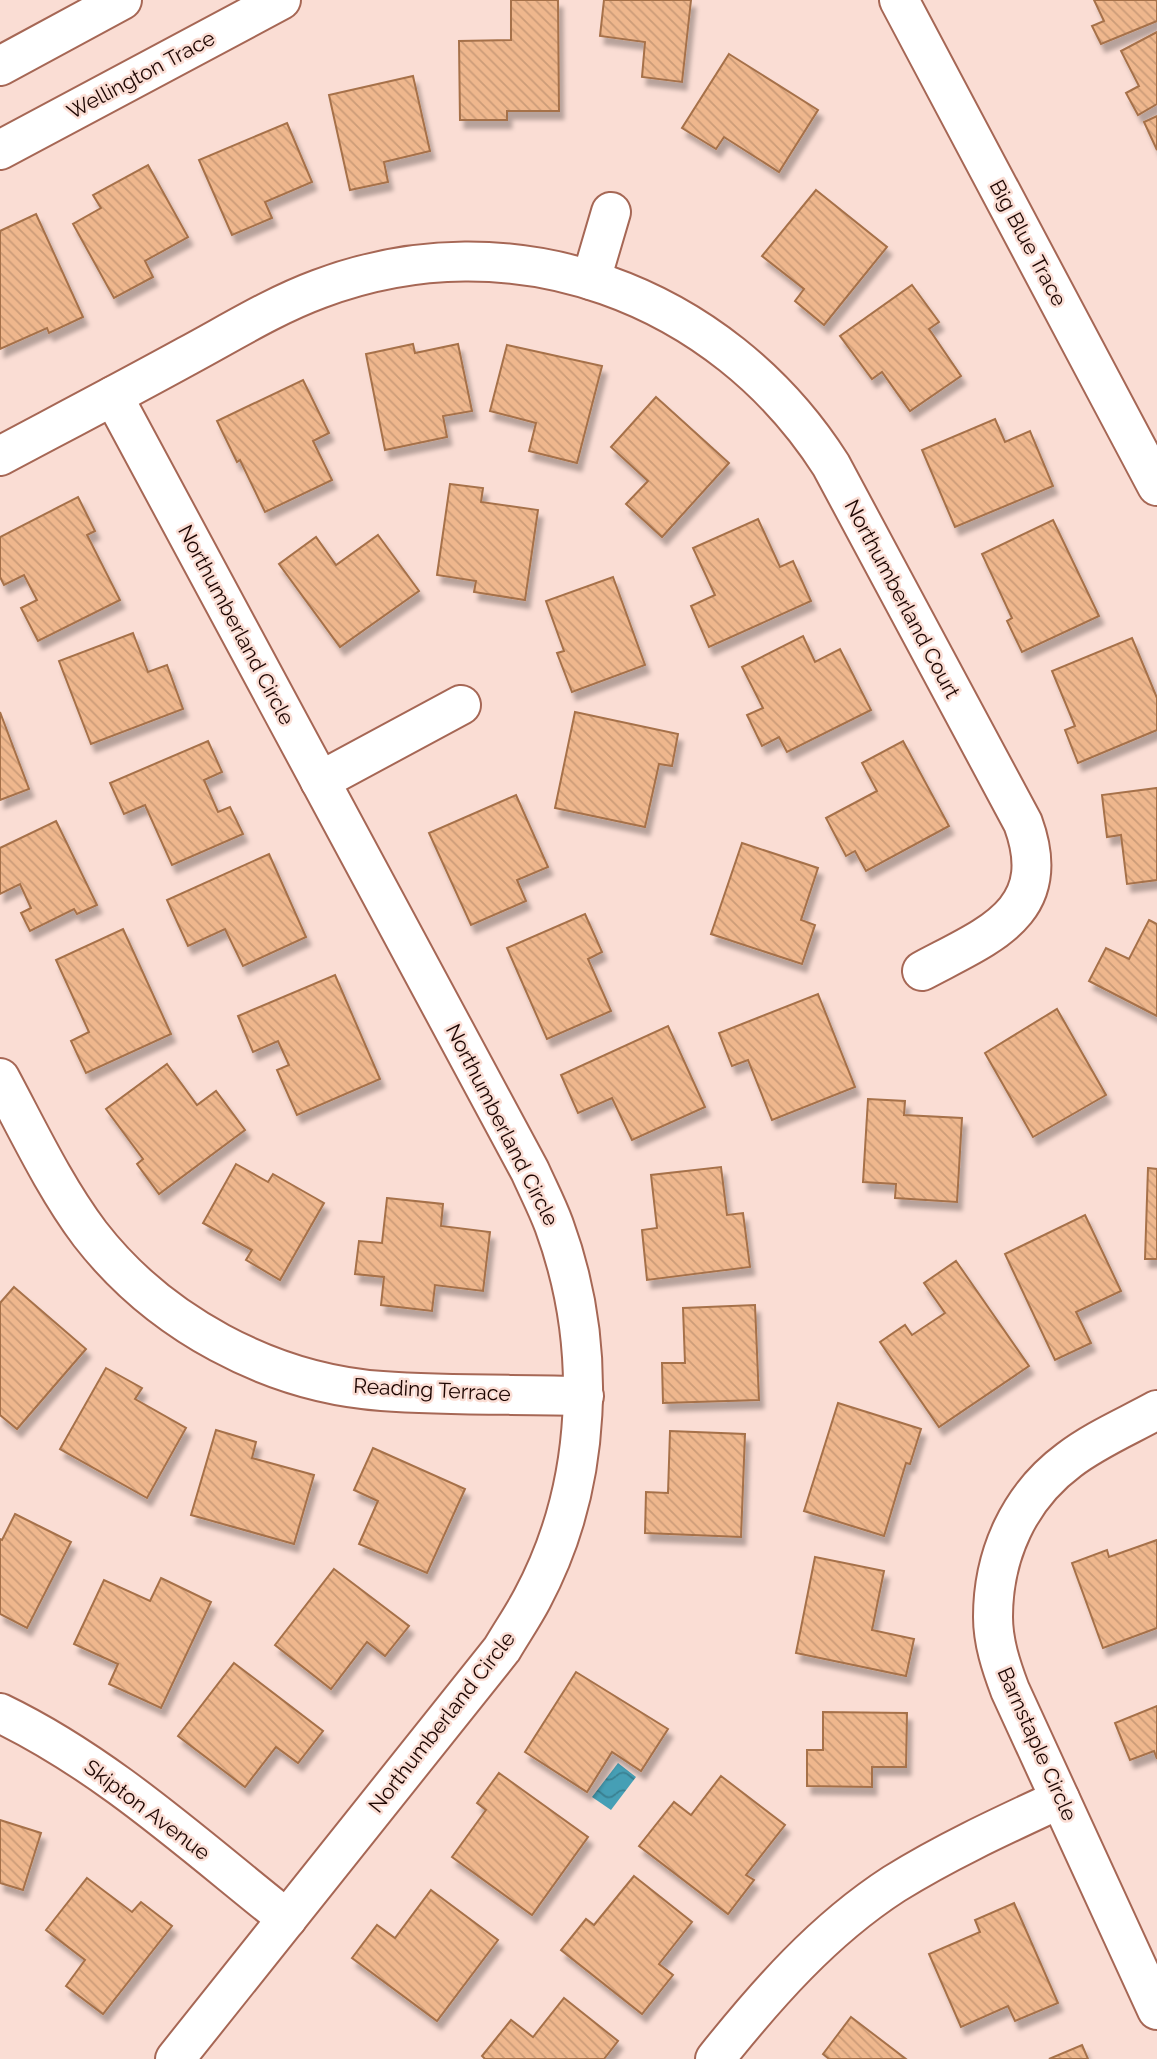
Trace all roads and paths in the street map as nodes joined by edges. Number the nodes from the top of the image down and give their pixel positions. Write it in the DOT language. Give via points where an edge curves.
graph roads {
  1 [pos="122,0"];
  2 [pos="281,0"];
  3 [pos="899,0"];
  4 [pos="0,66"];
  5 [pos="0,150"];
  6 [pos="611,212"];
  7 [pos="591,280"];
  8 [pos="113,396"];
  9 [pos="0,456"];
  10 [pos="1157,486"];
  11 [pos="461,705"];
  12 [pos="320,781"];
  13 [pos="922,971"];
  14 [pos="0,1078"];
  15 [pos="584,1396"];
  16 [pos="1157,1410"];
  17 [pos="0,1713"];
  18 [pos="1060,1799"];
  19 [pos="287,1919"];
  20 [pos="1157,2010"];
  21 [pos="175,2059"];
  22 [pos="715,2059"];
  1 -- 4 [label="street"];
  2 -- 5 [label="street, Wellington Trace"];
  3 -- 10 [label="street, Big Blue Trace"];
  6 -- 7 [label="street"];
  7 -- 8 [label="street, Northumberland Court" via="486,261 429,263 373,272 318,289 270,311"];
  7 -- 13 [label="street, Northumberland Court" via="641,298 720,345 779,397 815,441 1023,823 1033,869 1027,894 1014,915 995,932"];
  8 -- 9 [label="street"];
  8 -- 12 [label="street, Northumberland Circle"];
  11 -- 12 [label="street"];
  12 -- 15 [label="street, Northumberland Circle" via="530,1171 554,1224 571,1281"];
  14 -- 15 [label="street, Reading Terrace" via="59,1188 91,1235 172,1313 219,1343 325,1383 380,1391"];
  15 -- 19 [label="street, Northumberland Circle" via="573,1487 533,1598 502,1649"];
  16 -- 18 [label="street, Barnstaple Circle" via="1057,1469 1025,1505 997,1570 993,1617 1001,1664"];
  17 -- 19 [label="street, Skipton Avenue" via="38,1731 106,1776"];
  18 -- 20 [label="street, Barnstaple Circle"];
  18 -- 22 [label="street" via="961,1845 892,1885 810,1952"];
  19 -- 21 [label="street, Northumberland Circle"];
}
